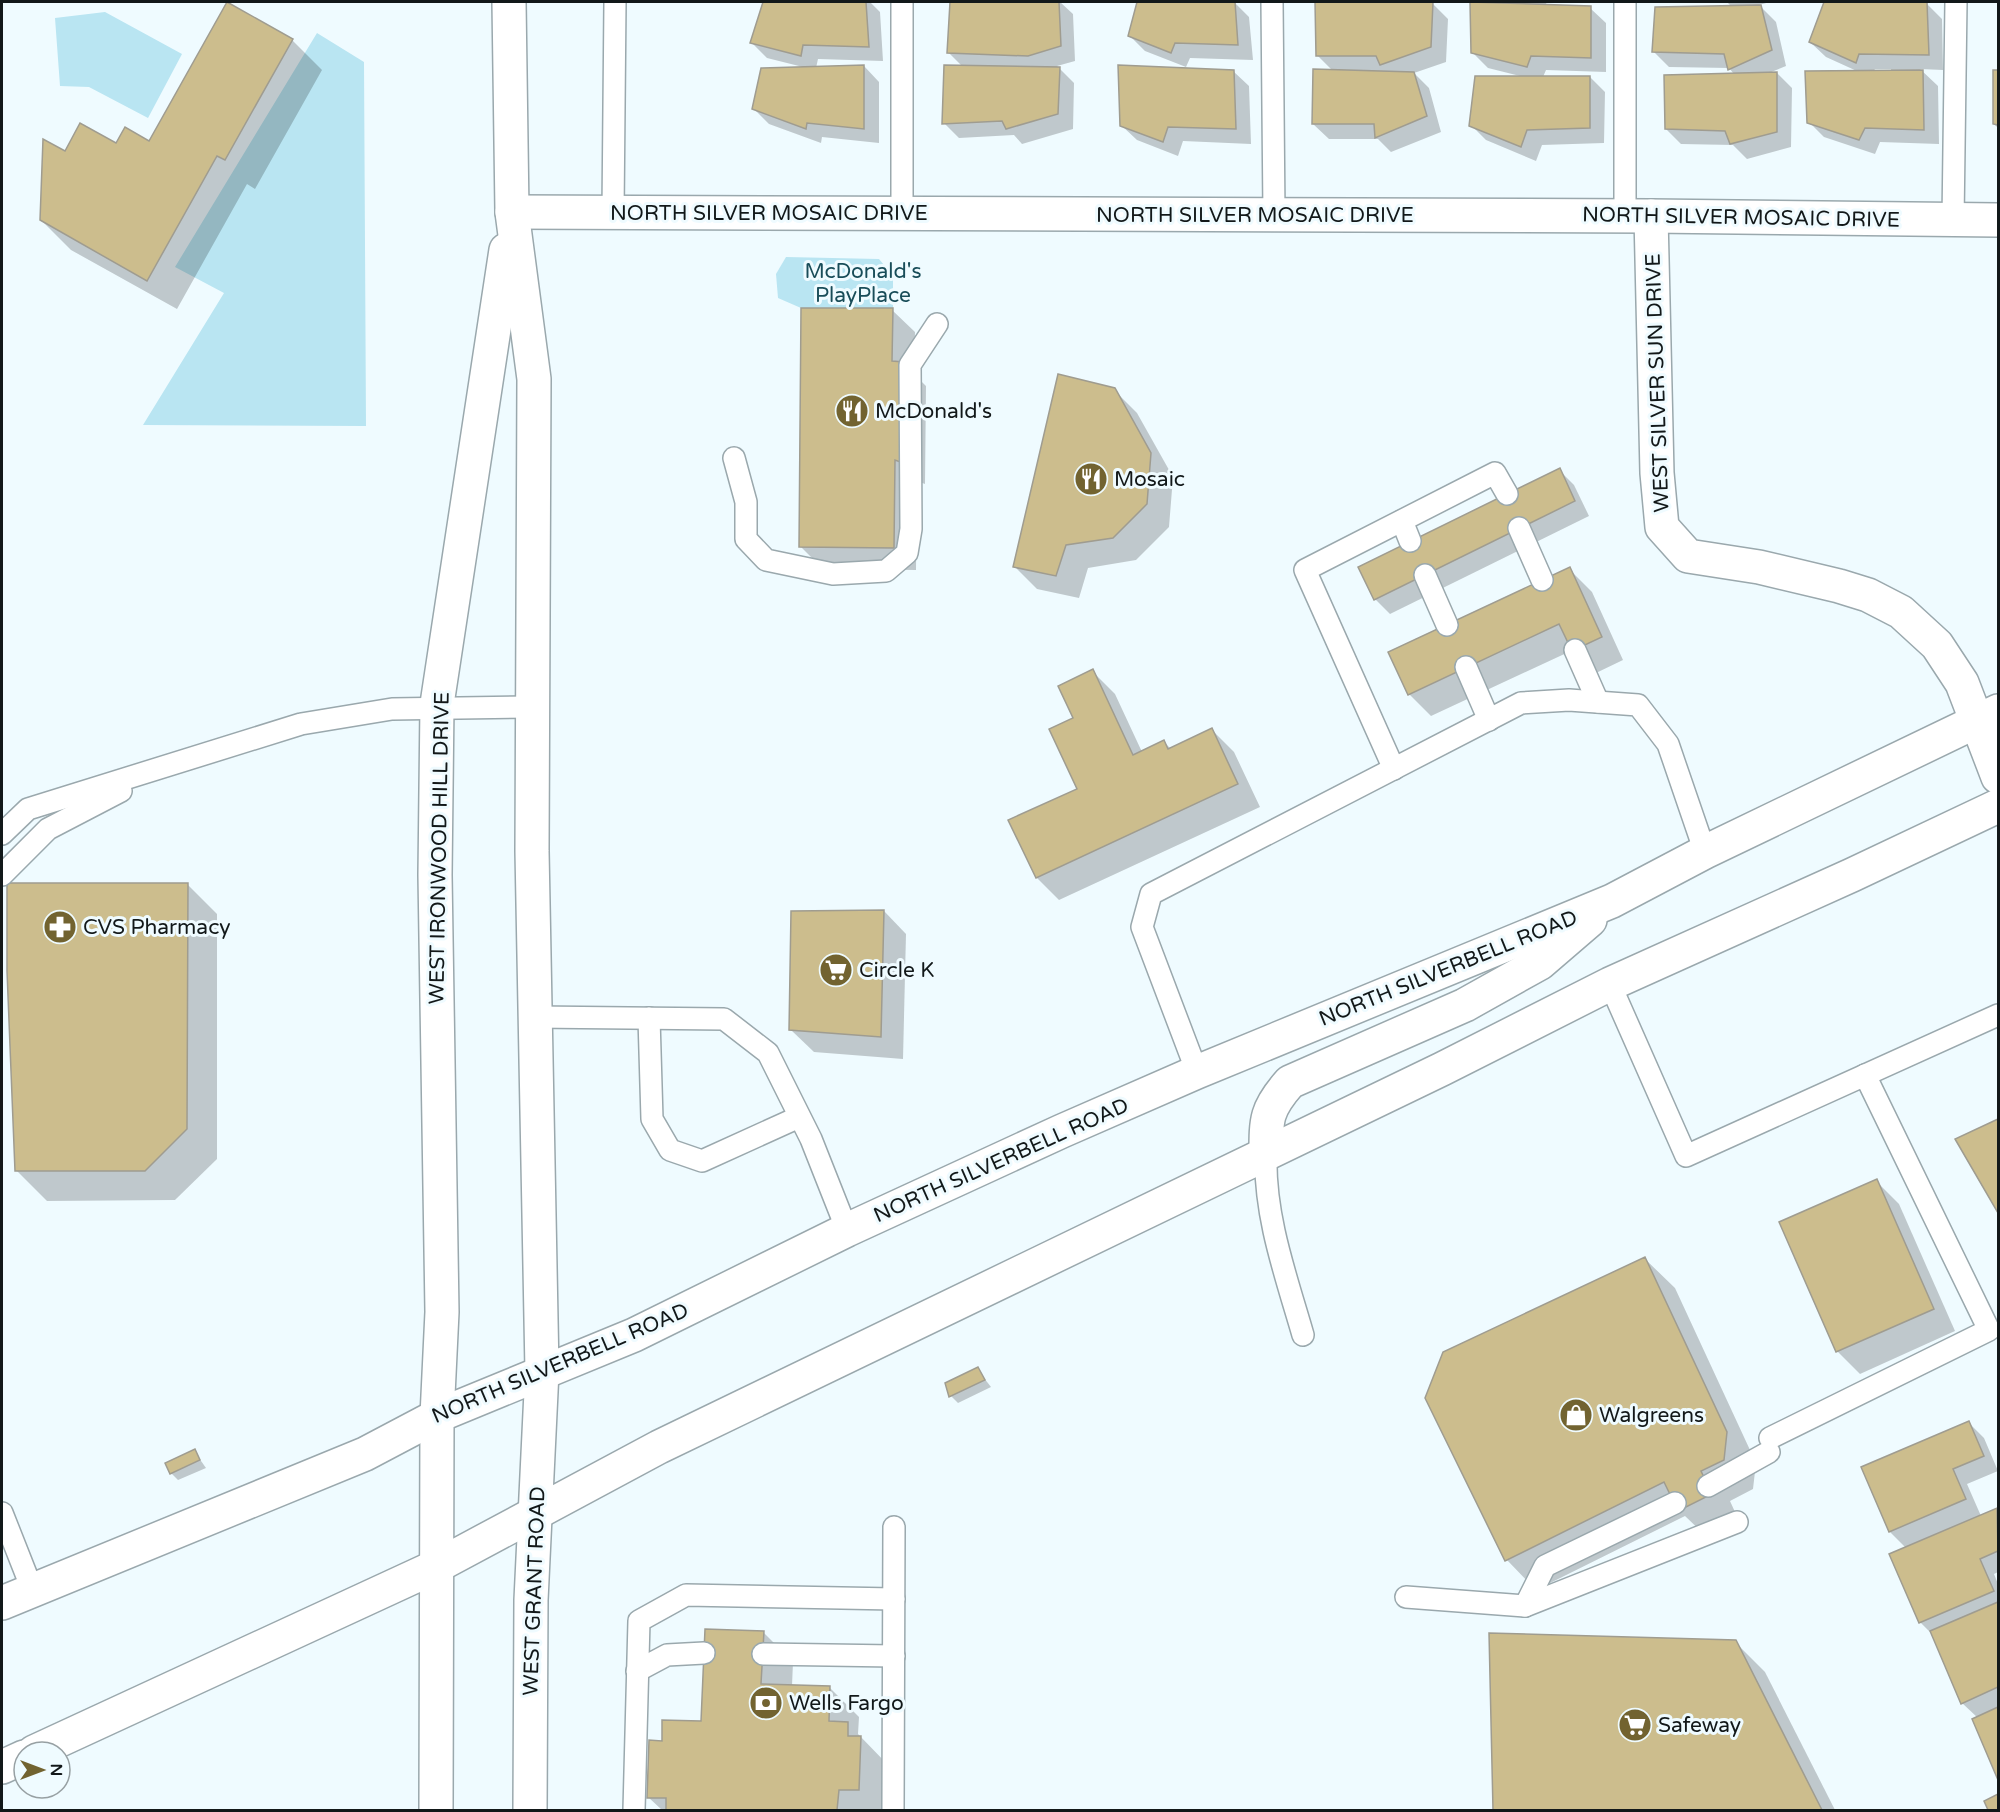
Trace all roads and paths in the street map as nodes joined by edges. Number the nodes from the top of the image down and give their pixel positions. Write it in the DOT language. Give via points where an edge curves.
graph roads {
  1 [pos="509,2"];
  2 [pos="615,2"];
  3 [pos="902,2"];
  4 [pos="1272,2"];
  5 [pos="1625,2"];
  6 [pos="1956,2"];
  7 [pos="512,212"];
  8 [pos="613,212"];
  9 [pos="902,214"];
  10 [pos="1274,215"];
  11 [pos="1638,216"];
  12 [pos="1953,220"];
  13 [pos="1998,220"];
  14 [pos="937,324"];
  15 [pos="734,458"];
  16 [pos="1507,494"];
  17 [pos="1402,520"];
  18 [pos="1519,528"];
  19 [pos="1410,541"];
  20 [pos="1425,575"];
  21 [pos="1542,580"];
  22 [pos="1447,625"];
  23 [pos="1575,650"];
  24 [pos="1466,667"];
  25 [pos="1598,702"];
  26 [pos="532,707"];
  27 [pos="437,709"];
  28 [pos="1989,716"];
  29 [pos="1489,720"];
  30 [pos="170,766"];
  31 [pos="1394,769"];
  32 [pos="1998,777"];
  33 [pos="1998,806"];
  34 [pos="2,834"];
  35 [pos="1705,852"];
  36 [pos="2,875"];
  37 [pos="1612,901"];
  38 [pos="1610,984"];
  39 [pos="1998,1015"];
  40 [pos="534,1017"];
  41 [pos="649,1018"];
  42 [pos="1197,1072"];
  43 [pos="1865,1075"];
  44 [pos="799,1117"];
  45 [pos="1266,1155"];
  46 [pos="847,1230"];
  47 [pos="1303,1335"];
  48 [pos="542,1371"];
  49 [pos="437,1416"];
  50 [pos="1708,1486"];
  51 [pos="1675,1503"];
  52 [pos="2,1513"];
  53 [pos="536,1514"];
  54 [pos="1737,1521"];
  55 [pos="894,1527"];
  56 [pos="437,1566"];
  57 [pos="32,1589"];
  58 [pos="1406,1597"];
  59 [pos="894,1599"];
  60 [pos="2,1603"];
  61 [pos="1525,1606"];
  62 [pos="704,1653"];
  63 [pos="763,1654"];
  64 [pos="894,1656"];
  65 [pos="637,1671"];
  66 [pos="60,1740"];
  67 [pos="436,1810"];
  68 [pos="530,1810"];
  69 [pos="634,1810"];
  70 [pos="893,1810"];
  1 -- 7 [label="main road, WEST IRONWOOD HILL DRIVE"];
  2 -- 8 [label="lane"];
  3 -- 9 [label="lane"];
  4 -- 10 [label="lane"];
  5 -- 11 [label="lane"];
  6 -- 12 [label="lane"];
  7 -- 8 [label="main road, NORTH SILVER MOSAIC DRIVE"];
  7 -- 26 [label="main road, WEST IRONWOOD HILL DRIVE" via="534,379"];
  7 -- 27 [label="main road, WEST IRONWOOD HILL DRIVE"];
  8 -- 9 [label="main road, NORTH SILVER MOSAIC DRIVE"];
  9 -- 10 [label="main road, NORTH SILVER MOSAIC DRIVE"];
  10 -- 11 [label="main road, NORTH SILVER MOSAIC DRIVE"];
  11 -- 12 [label="main road, NORTH SILVER MOSAIC DRIVE"];
  11 -- 28 [label="main road, WEST SILVER SUN DRIVE" via="1662,527 1688,556 1759,567 1839,586 1901,612 1936,645"];
  12 -- 13 [label="main road, NORTH SILVER MOSAIC DRIVE"];
  14 -- 15 [label="lane" via="910,365 911,529 907,553 886,572 833,574 766,560 746,539 746,502"];
  16 -- 17 [label="lane" via="1495,473"];
  17 -- 19 [label="lane"];
  17 -- 31 [label="lane" via="1305,570"];
  18 -- 21 [label="lane"];
  20 -- 22 [label="lane"];
  23 -- 25 [label="lane"];
  24 -- 29 [label="lane"];
  25 -- 29 [label="lane" via="1521,703"];
  25 -- 35 [label="lane" via="1638,705 1668,744"];
  26 -- 27 [label="lane"];
  26 -- 40 [label="main road, WEST IRONWOOD HILL DRIVE"];
  27 -- 30 [label="lane" via="392,709 301,724"];
  27 -- 49 [label="main road, WEST IRONWOOD HILL DRIVE" via="435,875 442,1312"];
  28 -- 32 [label="main road, WEST SILVER SUN DRIVE"];
  28 -- 35 [label="main road, NORTH SILVERBELL ROAD"];
  29 -- 31 [label="lane"];
  30 -- 34 [label="lane" via="28,809"];
  30 -- 36 [label="lane" via="48,829"];
  31 -- 42 [label="lane" via="1151,894 1142,927"];
  33 -- 38 [label="main road"];
  35 -- 37 [label="main road, NORTH SILVERBELL ROAD"];
  37 -- 42 [label="main road, NORTH SILVERBELL ROAD"];
  37 -- 45 [label="main road" via="1540,963 1465,1005 1290,1082 1274,1099 1265,1118"];
  38 -- 43 [label="lane" via="1686,1156"];
  38 -- 45 [label="main road"];
  39 -- 43 [label="lane"];
  40 -- 41 [label="lane"];
  40 -- 48 [label="main road, WEST IRONWOOD HILL DRIVE"];
  41 -- 44 [label="lane" via="724,1019 768,1053"];
  41 -- 44 [label="lane" via="651,1119 670,1150 702,1161"];
  42 -- 46 [label="main road, NORTH SILVERBELL ROAD"];
  43 -- 50 [label="lane" via="1989,1330 1770,1445"];
  44 -- 46 [label="lane"];
  45 -- 47 [label="lane" via="1270,1217"];
  45 -- 53 [label="main road" via="659,1447"];
  46 -- 48 [label="main road, NORTH SILVERBELL ROAD" via="634,1335"];
  48 -- 49 [label="main road, NORTH SILVERBELL ROAD"];
  48 -- 53 [label="main road, WEST GRANT ROAD"];
  49 -- 56 [label="main road"];
  49 -- 57 [label="main road, NORTH SILVERBELL ROAD" via="365,1454"];
  51 -- 61 [label="lane" via="1545,1566"];
  52 -- 57 [label="lane"];
  53 -- 56 [label="main road"];
  53 -- 68 [label="main road, WEST GRANT ROAD" via="531,1600"];
  54 -- 61 [label="lane"];
  55 -- 59 [label="lane"];
  56 -- 66 [label="main road"];
  56 -- 67 [label="main road"];
  57 -- 60 [label="main road, NORTH SILVERBELL ROAD"];
  58 -- 61 [label="lane"];
  59 -- 64 [label="lane"];
  59 -- 65 [label="lane" via="687,1595 639,1621"];
  62 -- 65 [label="lane" via="666,1655"];
  63 -- 64 [label="lane"];
  64 -- 70 [label="lane"];
  65 -- 69 [label="lane"];
}
